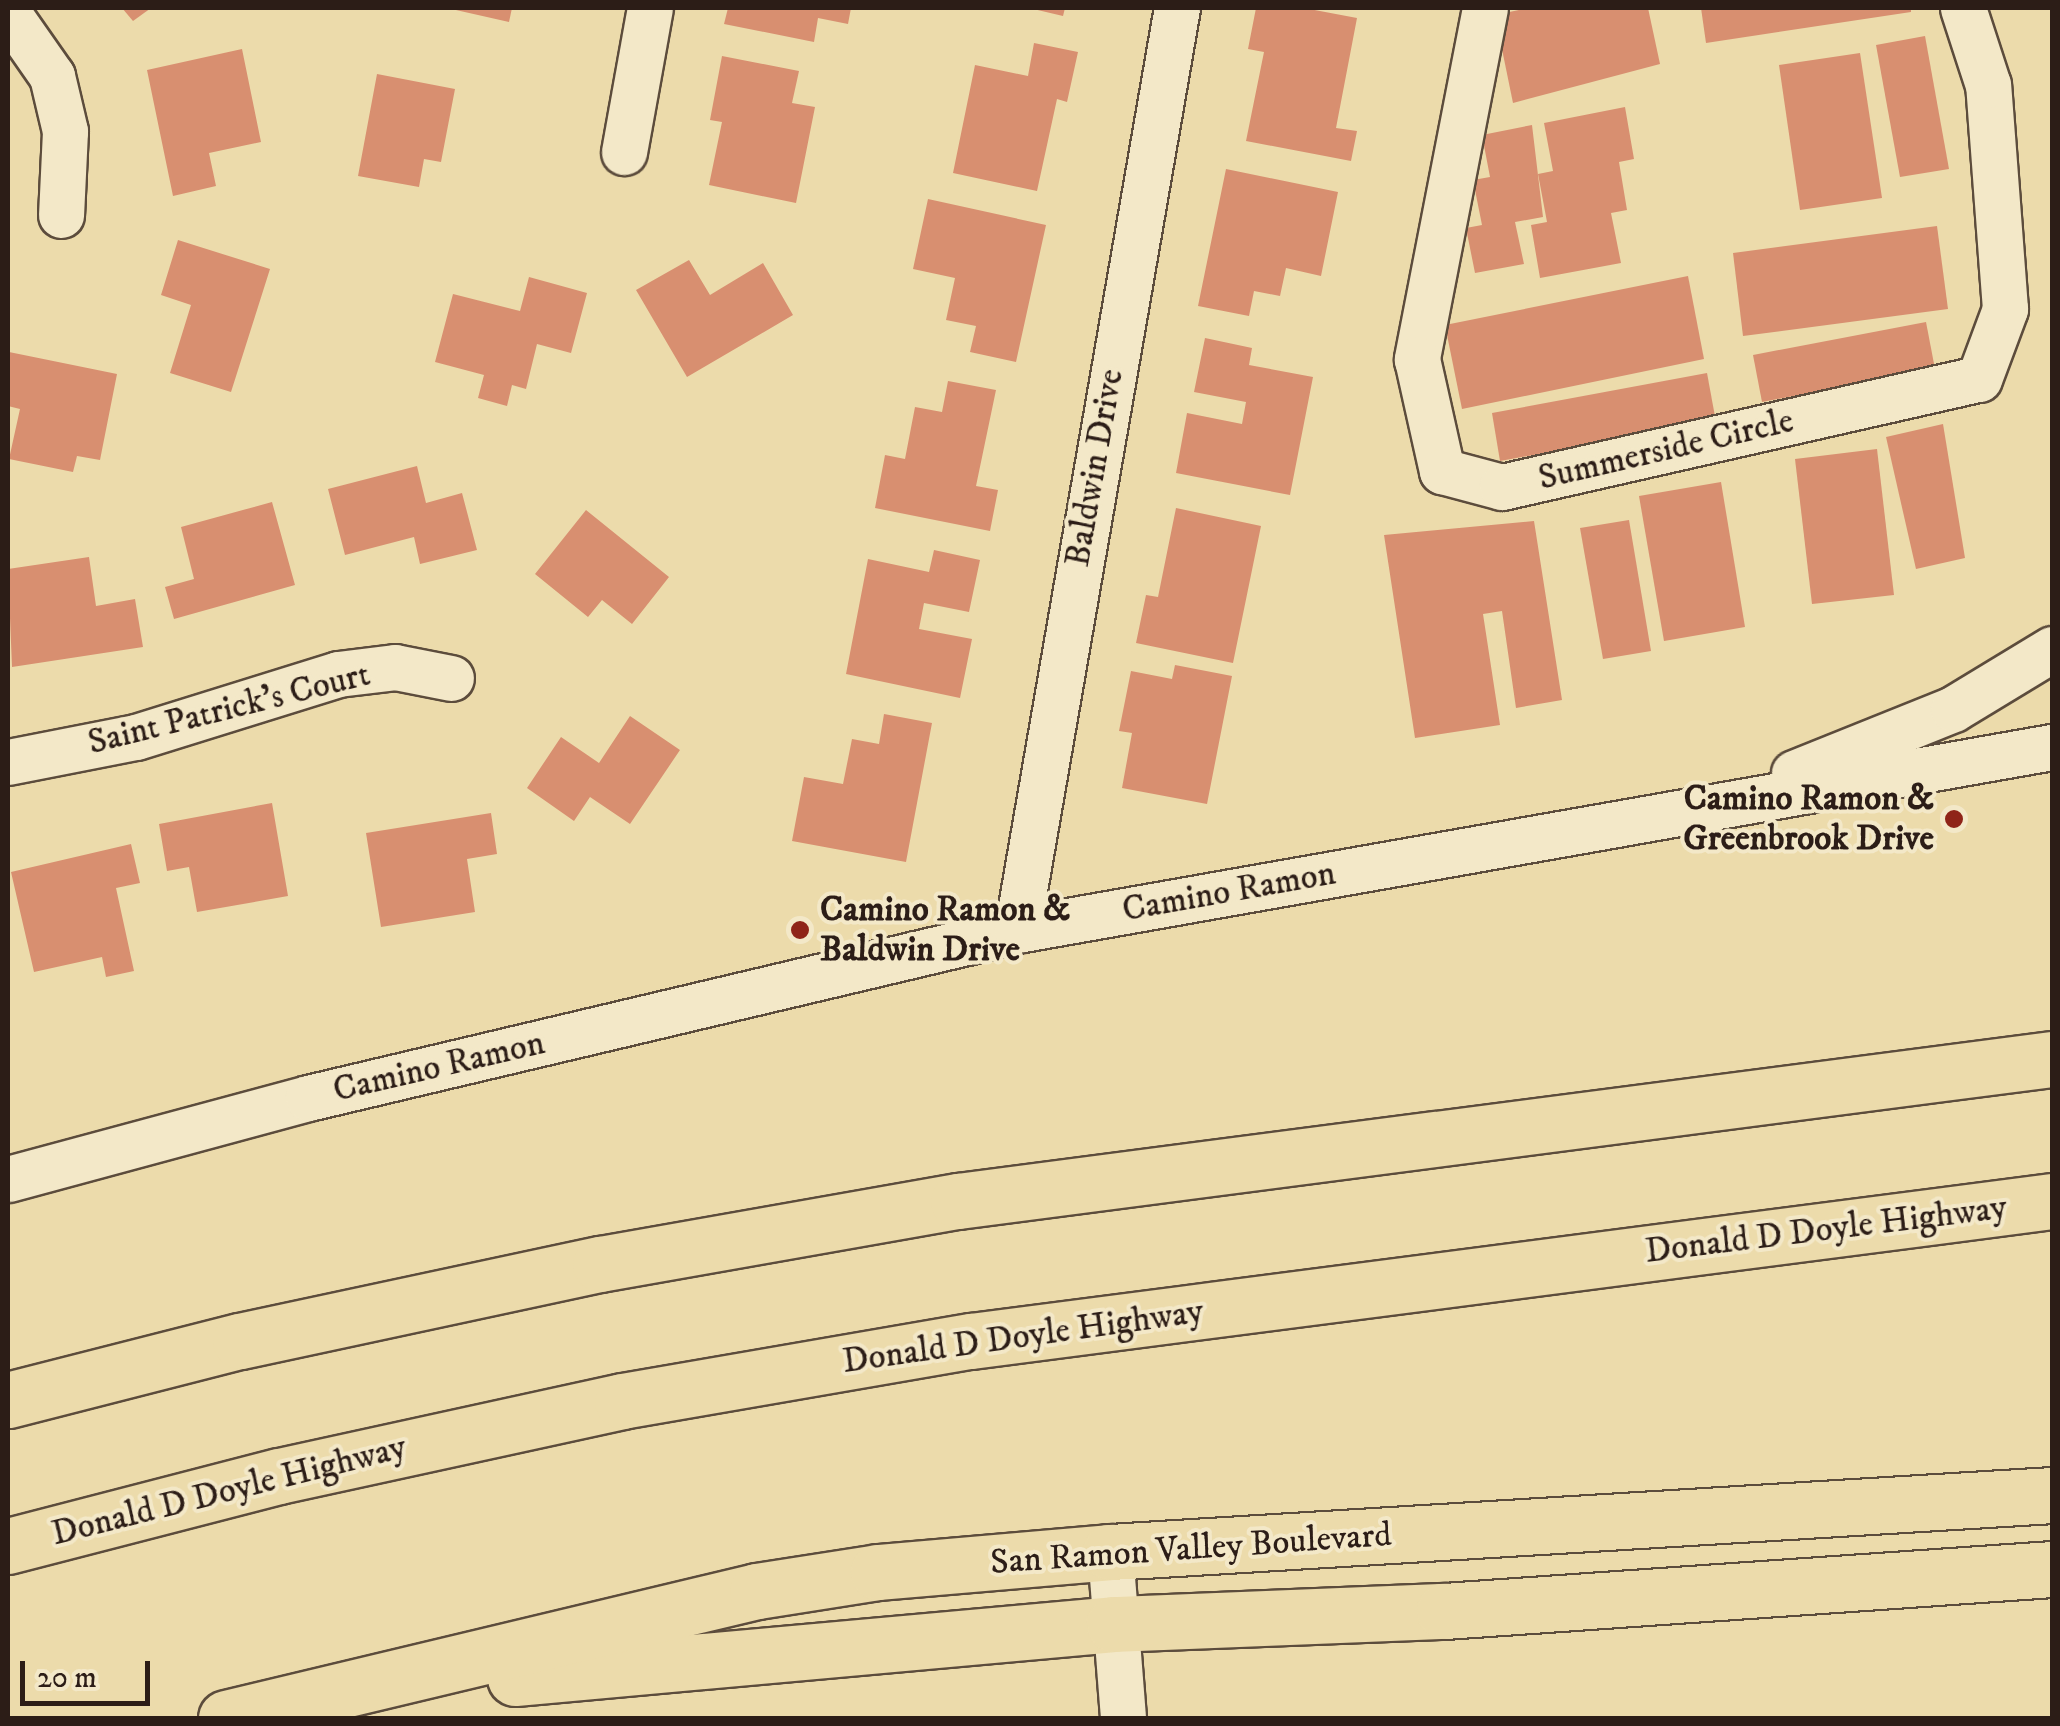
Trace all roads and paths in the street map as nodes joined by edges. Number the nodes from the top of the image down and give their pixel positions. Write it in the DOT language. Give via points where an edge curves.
graph roads {
  1 [pos="650,8"];
  2 [pos="1177,8"];
  3 [pos="1484,8"];
  4 [pos="1963,8"];
  5 [pos="8,13"];
  6 [pos="624,152"];
  7 [pos="61,216"];
  8 [pos="2052,649"];
  9 [pos="451,678"];
  10 [pos="2052,747"];
  11 [pos="8,762"];
  12 [pos="1726,802"];
  13 [pos="1016,930"];
  14 [pos="2052,1060"];
  15 [pos="8,1179"];
  16 [pos="2052,1201"];
  17 [pos="8,1400"];
  18 [pos="2052,1495"];
  19 [pos="8,1546"];
  20 [pos="1110,1552"];
  21 [pos="2052,1569"];
  22 [pos="1114,1624"];
  23 [pos="343,1692"];
  24 [pos="226,1718"];
  25 [pos="1123,1718"];
  1 -- 6 [label="street"];
  2 -- 13 [label="street, Baldwin Drive"];
  3 -- 4 [label="street, Summerside Circle" via="1416,359 1442,471 1502,487 1979,380 2005,309 1988,85"];
  5 -- 7 [label="street" via="52,76 66,131"];
  8 -- 12 [label="street" via="1953,709"];
  9 -- 11 [label="street, Saint Patrick's Court" via="395,668 338,674 136,737"];
  10 -- 12 [label="street, Camino Ramon"];
  12 -- 13 [label="street, Camino Ramon"];
  13 -- 15 [label="street, Camino Ramon" via="308,1098"];
  14 -- 17 [label="main road" via="958,1201 600,1264 240,1341"];
  16 -- 19 [label="main road, Donald D Doyle Highway" via="971,1341 622,1400 279,1476"];
  18 -- 20 [label="main road, San Ramon Valley Boulevard"];
  20 -- 22 [label="street"];
  20 -- 23 [label="main road, San Ramon Valley Boulevard" via="878,1572 756,1592"];
  21 -- 22 [label="main road, San Ramon Valley Boulevard" via="1444,1611"];
  22 -- 23 [label="main road, San Ramon Valley Boulevard"];
  22 -- 25 [label="street"];
  23 -- 24 [label="main road, San Ramon Valley Boulevard"];
}
